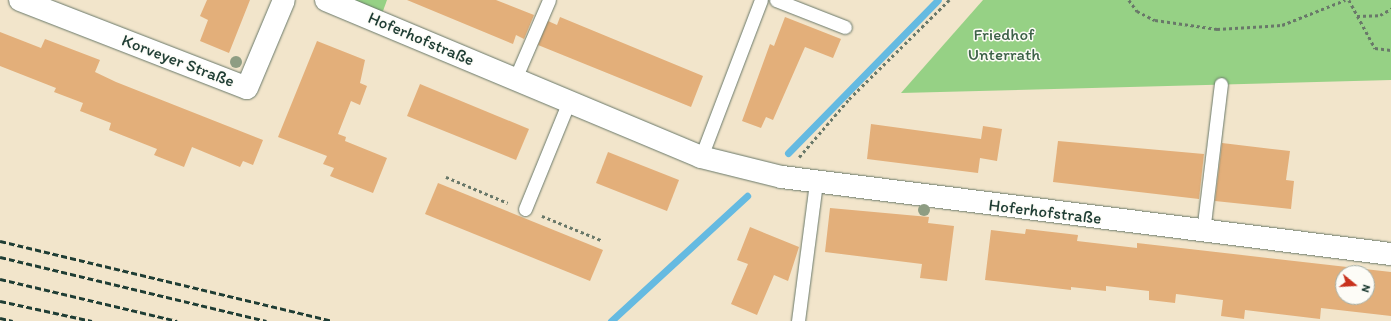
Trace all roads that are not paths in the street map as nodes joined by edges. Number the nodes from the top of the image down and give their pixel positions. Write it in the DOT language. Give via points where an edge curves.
graph roads {
  1 [pos="20,0"];
  2 [pos="284,0"];
  3 [pos="326,0"];
  4 [pos="549,0"];
  5 [pos="761,0"];
  6 [pos="776,0"];
  7 [pos="845,27"];
  8 [pos="515,78"];
  9 [pos="1221,84"];
  10 [pos="569,101"];
  11 [pos="701,157"];
  12 [pos="816,182"];
  13 [pos="525,210"];
  14 [pos="1203,232"];
  15 [pos="1391,254"];
  16 [pos="798,321"];
  1 -- 2 [label="street, Korveyer Straße" via="247,88"];
  3 -- 8 [label="street, Hoferhofstraße"];
  4 -- 8 [label="lane"];
  5 -- 11 [label="lane"];
  6 -- 7 [label="lane"];
  8 -- 10 [label="street, Hoferhofstraße"];
  9 -- 14 [label="lane"];
  10 -- 11 [label="street, Hoferhofstraße"];
  10 -- 13 [label="lane"];
  11 -- 12 [label="street, Hoferhofstraße" via="782,177"];
  12 -- 14 [label="street, Hoferhofstraße"];
  12 -- 16 [label="lane"];
  14 -- 15 [label="street, Hoferhofstraße"];
}
